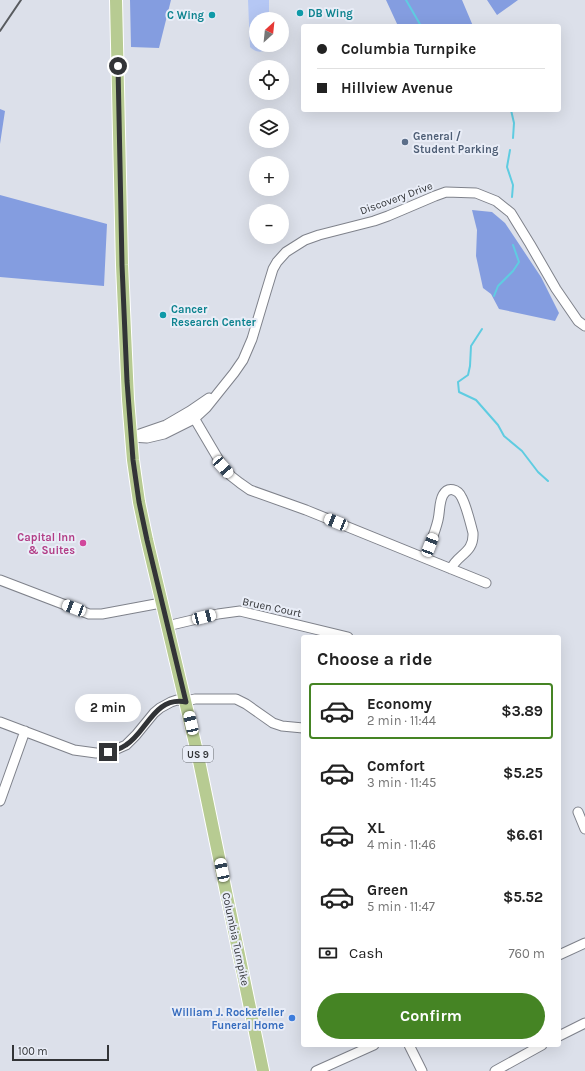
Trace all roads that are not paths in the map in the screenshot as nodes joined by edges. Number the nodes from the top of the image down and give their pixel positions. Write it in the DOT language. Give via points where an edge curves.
graph roads {
  1 [pos="116,0"];
  2 [pos="585,326"];
  3 [pos="192,415"];
  4 [pos="131,437"];
  5 [pos="425,558"];
  6 [pos="452,569"];
  7 [pos="0,580"];
  8 [pos="486,583"];
  9 [pos="161,603"];
  10 [pos="167,626"];
  11 [pos="340,635"];
  12 [pos="186,702"];
  13 [pos="0,722"];
  14 [pos="301,728"];
  15 [pos="25,732"];
  16 [pos="0,801"];
  17 [pos="578,812"];
  18 [pos="585,829"];
  19 [pos="585,943"];
  20 [pos="561,954"];
  21 [pos="585,1023"];
  22 [pos="561,1035"];
  23 [pos="370,1047"];
  24 [pos="410,1047"];
  25 [pos="538,1047"];
  26 [pos="498,1070"];
  27 [pos="263,1071"];
  28 [pos="316,1071"];
  29 [pos="422,1071"];
  1 -- 4 [label="main road, Columbia Turnpike / US 9" via="122,265"];
  2 -- 3 [label="street, Discovery Drive" via="578,321 556,289 511,213 496,201 476,193 446,192 374,221 305,240 286,252 273,269 254,334 243,360 206,408"];
  3 -- 4 [label="street, Discovery Drive" via="164,434 147,438"];
  3 -- 5 [label="street" via="223,467 245,487"];
  4 -- 9 [label="main road, Columbia Turnpike / US 9" via="142,520"];
  5 -- 6 [label="street"];
  5 -- 6 [label="street" via="442,498 449,490 457,491 462,498 473,539 469,550"];
  6 -- 8 [label="street"];
  7 -- 9 [label="street" via="89,614"];
  9 -- 10 [label="main road, Columbia Turnpike / US 9"];
  10 -- 11 [label="street, Bruen Court" via="240,611"];
  10 -- 12 [label="main road, Columbia Turnpike / US 9"];
  12 -- 14 [label="street" via="196,699 236,699 273,723"];
  12 -- 15 [label="street" via="178,700 160,708 126,745 108,752 74,750"];
  12 -- 27 [label="main road, Columbia Turnpike / US 9"];
  13 -- 15 [label="street"];
  15 -- 16 [label="street"];
  17 -- 18 [label="street"];
  19 -- 20 [label="street"];
  21 -- 22 [label="street"];
  23 -- 28 [label="street"];
  24 -- 29 [label="street"];
  25 -- 26 [label="street"];
}
